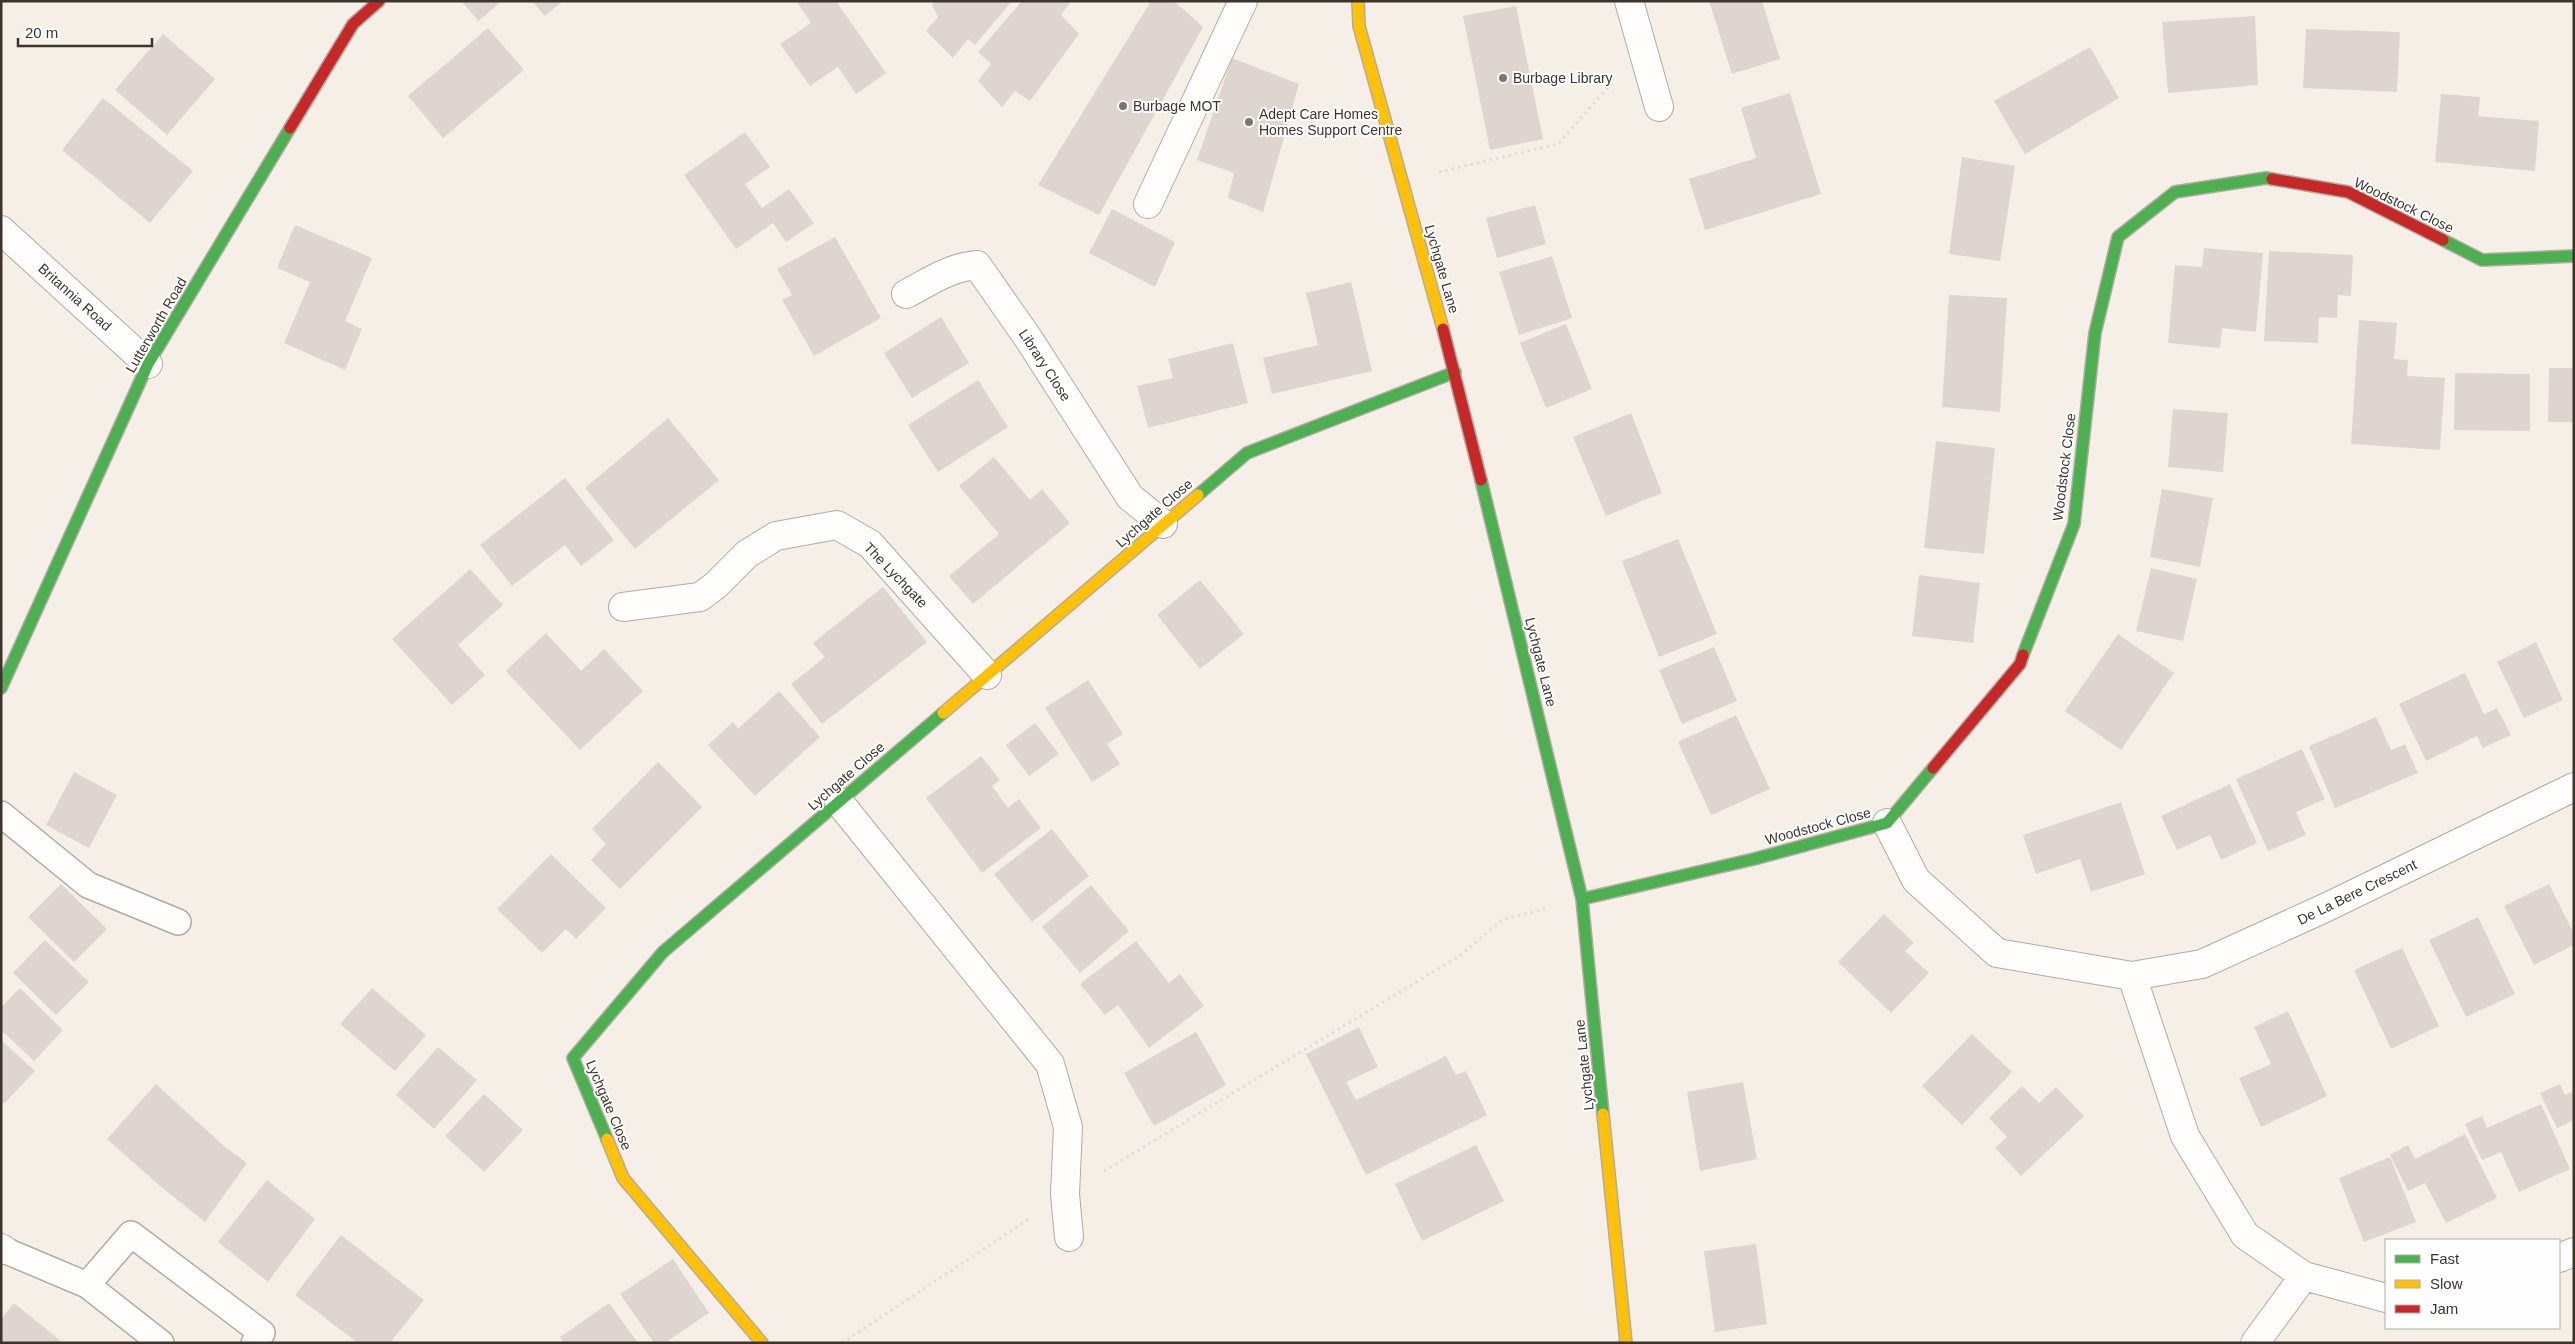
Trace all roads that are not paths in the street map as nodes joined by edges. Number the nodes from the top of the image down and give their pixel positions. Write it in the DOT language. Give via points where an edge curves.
graph roads {
  1 [pos="379,1"];
  2 [pos="1243,1"];
  3 [pos="1358,1"];
  4 [pos="1629,1"];
  5 [pos="1659,108"];
  6 [pos="1148,204"];
  7 [pos="1,230"];
  8 [pos="2574,256"];
  9 [pos="906,294"];
  10 [pos="148,364"];
  11 [pos="1455,372"];
  12 [pos="1163,524"];
  13 [pos="623,607"];
  14 [pos="987,675"];
  15 [pos="1,688"];
  16 [pos="2574,787"];
  17 [pos="839,802"];
  18 [pos="1,814"];
  19 [pos="1887,823"];
  20 [pos="1582,899"];
  21 [pos="178,922"];
  22 [pos="2132,976"];
  23 [pos="1069,1237"];
  24 [pos="3,1249"];
  25 [pos="2574,1252"];
  26 [pos="2560,1258"];
  27 [pos="2304,1276"];
  28 [pos="87,1285"];
  29 [pos="2385,1298"];
  30 [pos="754,1340"];
  31 [pos="161,1343"];
  32 [pos="254,1343"];
  33 [pos="1626,1343"];
  34 [pos="2255,1343"];
  1 -- 10 [label="street, Lutterworth Road" via="353,24"];
  2 -- 6 [label="street"];
  3 -- 11 [label="street, Lychgate Lane" via="1359,26"];
  4 -- 5 [label="street"];
  7 -- 10 [label="street, Britannia Road"];
  8 -- 19 [label="street, Woodstock Close" via="2482,260 2348,192 2266,178 2174,192 2118,237 2095,333 2074,524 2020,664"];
  9 -- 12 [label="street, Library Close" via="946,272 961,266 977,265 1130,496"];
  10 -- 15 [label="street, Lutterworth Road"];
  11 -- 12 [label="street, Lychgate Close" via="1247,453"];
  11 -- 20 [label="street, Lychgate Lane"];
  12 -- 14 [label="street, Lychgate Close"];
  13 -- 14 [label="street, The Lychgate" via="700,597 747,554 776,536 837,525 870,544"];
  14 -- 17 [label="street, Lychgate Close"];
  16 -- 22 [label="street, De La Bere Crescent" via="2202,964"];
  17 -- 23 [label="street" via="1050,1064 1068,1127 1065,1194"];
  17 -- 30 [label="street, Lychgate Close" via="662,952 573,1058 623,1178"];
  18 -- 21 [label="lane" via="88,884"];
  19 -- 20 [label="street, Woodstock Close" via="1754,859"];
  19 -- 22 [label="street, De La Bere Crescent" via="1916,880 1996,953"];
  20 -- 33 [label="street, Lychgate Lane"];
  22 -- 27 [label="street" via="2185,1136 2245,1235"];
  24 -- 28 [label="lane"];
  25 -- 26 [label="street"];
  27 -- 29 [label="street"];
  27 -- 34 [label="street"];
  28 -- 31 [label="lane"];
  28 -- 32 [label="lane" via="131,1234 262,1333"];
}
